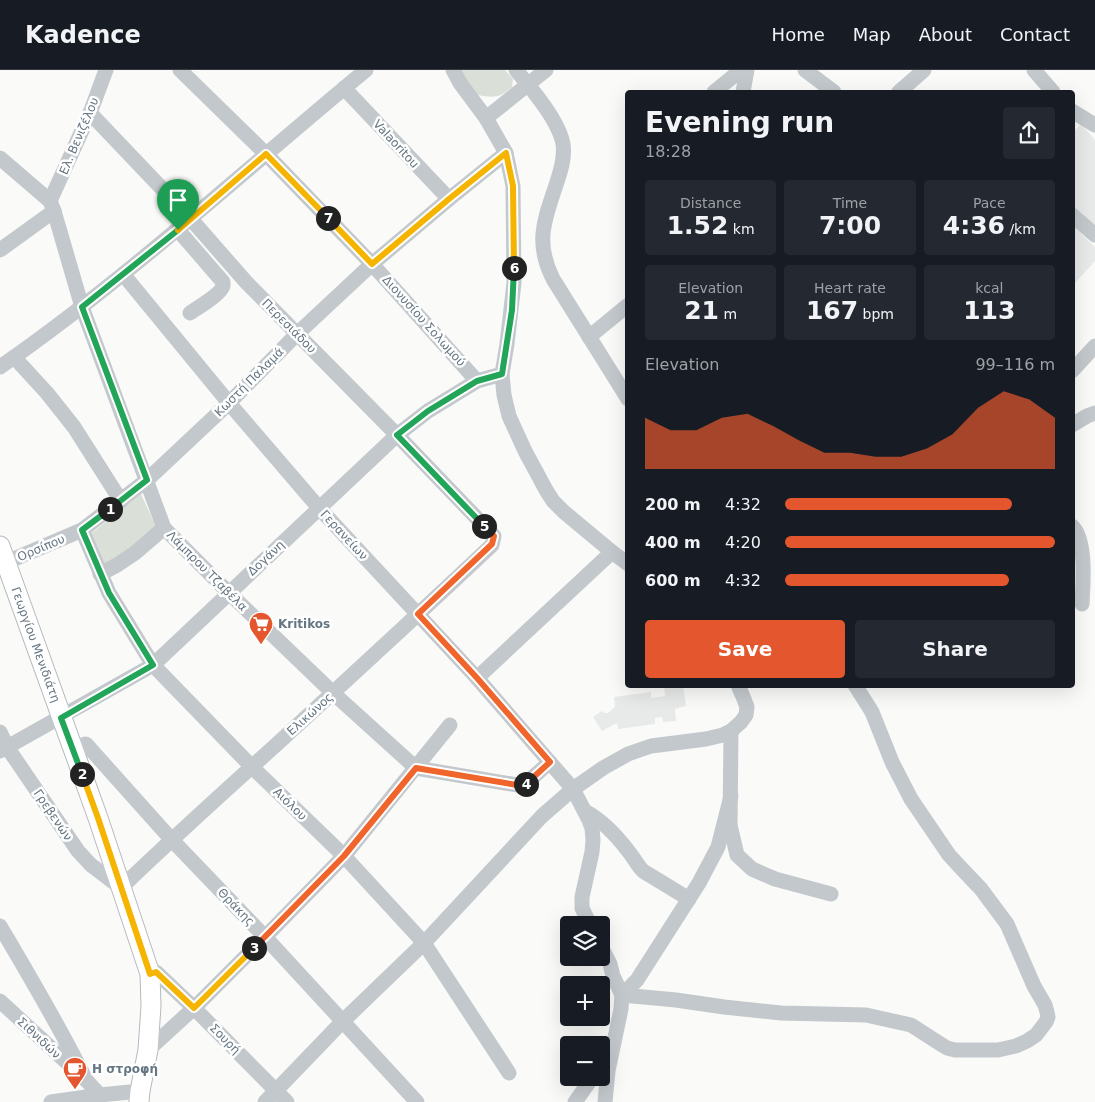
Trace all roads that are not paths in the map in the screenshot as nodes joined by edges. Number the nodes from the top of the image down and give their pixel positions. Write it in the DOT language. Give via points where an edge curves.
graph roads {
  1 [pos="106,70"];
  2 [pos="180,70"];
  3 [pos="366,70"];
  4 [pos="453,70"];
  5 [pos="516,70"];
  6 [pos="546,70"];
  7 [pos="741,70"];
  8 [pos="747,70"];
  9 [pos="805,70"];
  10 [pos="924,70"];
  11 [pos="1034,70"];
  12 [pos="528,84"];
  13 [pos="344,88"];
  14 [pos="716,90"];
  15 [pos="743,90"];
  16 [pos="831,90"];
  17 [pos="900,90"];
  18 [pos="1051,90"];
  19 [pos="90,113"];
  20 [pos="486,118"];
  21 [pos="1075,118"];
  22 [pos="1095,125"];
  23 [pos="506,153"];
  24 [pos="266,154"];
  25 [pos="0,158"];
  26 [pos="449,199"];
  27 [pos="52,206"];
  28 [pos="190,218"];
  29 [pos="1075,218"];
  30 [pos="178,230"];
  31 [pos="1095,235"];
  32 [pos="0,250"];
  33 [pos="372,264"];
  34 [pos="123,274"];
  35 [pos="82,307"];
  36 [pos="625,307"];
  37 [pos="190,313"];
  38 [pos="297,334"];
  39 [pos="589,337"];
  40 [pos="1095,346"];
  41 [pos="14,358"];
  42 [pos="0,367"];
  43 [pos="1075,368"];
  44 [pos="502,374"];
  45 [pos="477,381"];
  46 [pos="625,391"];
  47 [pos="229,403"];
  48 [pos="1095,413"];
  49 [pos="1075,423"];
  50 [pos="397,435"];
  51 [pos="147,480"];
  52 [pos="121,501"];
  53 [pos="319,508"];
  54 [pos="164,528"];
  55 [pos="1075,528"];
  56 [pos="82,530"];
  57 [pos="494,536"];
  58 [pos="612,552"];
  59 [pos="2,558"];
  60 [pos="625,562"];
  61 [pos="100,574"];
  62 [pos="229,593"];
  63 [pos="1082,604"];
  64 [pos="418,614"];
  65 [pos="153,665"];
  66 [pos="477,678"];
  67 [pos="739,688"];
  68 [pos="857,688"];
  69 [pos="333,693"];
  70 [pos="61,718"];
  71 [pos="450,725"];
  72 [pos="731,731"];
  73 [pos="0,732"];
  74 [pos="73,748"];
  75 [pos="4,749"];
  76 [pos="550,762"];
  77 [pos="252,767"];
  78 [pos="416,768"];
  79 [pos="573,789"];
  80 [pos="731,796"];
  81 [pos="584,811"];
  82 [pos="171,839"];
  83 [pos="344,856"];
  84 [pos="120,886"];
  85 [pos="831,894"];
  86 [pos="688,899"];
  87 [pos="586,916"];
  88 [pos="0,926"];
  89 [pos="265,937"];
  90 [pos="424,943"];
  91 [pos="610,964"];
  92 [pos="150,974"];
  93 [pos="622,995"];
  94 [pos="0,1001"];
  95 [pos="194,1008"];
  96 [pos="342,1022"];
  97 [pos="610,1049"];
  98 [pos="148,1050"];
  99 [pos="509,1073"];
  100 [pos="86,1080"];
  101 [pos="586,1086"];
  102 [pos="605,1086"];
  103 [pos="276,1091"];
  104 [pos="100,1095"];
  105 [pos="140,1096"];
  106 [pos="51,1102"];
  107 [pos="265,1102"];
  108 [pos="286,1102"];
  109 [pos="417,1102"];
  110 [pos="574,1102"];
  111 [pos="605,1102"];
  1 -- 19 [label="street, Ελ. Βενιζέλου"];
  2 -- 24 [label="street, Διονυσίου Σολωμού"];
  3 -- 13 [label="street"];
  4 -- 20 [label="street"];
  5 -- 12 [label="street"];
  6 -- 12 [label="street"];
  7 -- 14 [label="street"];
  8 -- 15 [label="street"];
  9 -- 16 [label="street"];
  10 -- 17 [label="street"];
  11 -- 18 [label="street"];
  12 -- 20 [label="street"];
  12 -- 39 [label="street" via="553,120 561,136 564,154 542,234 546,267"];
  13 -- 24 [label="street"];
  13 -- 26 [label="street, Valaoritou"];
  19 -- 27 [label="street, Ελ. Βενιζέλου"];
  19 -- 28 [label="street, Περεσιάδου"];
  20 -- 23 [label="street"];
  21 -- 22 [label="street"];
  23 -- 26 [label="street, Κωστή Παλαμά"];
  23 -- 44 [label="street" via="513,186 514,256 512,310"];
  24 -- 28 [label="street"];
  24 -- 33 [label="street, Διονυσίου Σολωμού"];
  25 -- 27 [label="street"];
  26 -- 33 [label="street, Κωστή Παλαμά"];
  27 -- 32 [label="street"];
  27 -- 35 [label="street, Λάμπρου Τζαβέλα"];
  28 -- 30 [label="street"];
  28 -- 38 [label="street, Περεσιάδου"];
  29 -- 31 [label="street"];
  30 -- 34 [label="street"];
  30 -- 37 [label="street" via="223,282 217,293"];
  33 -- 38 [label="street, Κωστή Παλαμά"];
  33 -- 45 [label="street, Διονυσίου Σολωμού"];
  34 -- 35 [label="street"];
  34 -- 47 [label="street, Γερανείων"];
  35 -- 41 [label="street"];
  35 -- 51 [label="street, Λάμπρου Τζαβέλα"];
  36 -- 39 [label="street"];
  38 -- 47 [label="street, Κωστή Παλαμά"];
  38 -- 50 [label="street, Περεσιάδου"];
  39 -- 46 [label="street"];
  40 -- 43 [label="street"];
  41 -- 42 [label="street"];
  41 -- 52 [label="street" via="69,421"];
  44 -- 45 [label="street, Δογάνη"];
  44 -- 58 [label="street" via="509,416 546,490 564,512"];
  45 -- 50 [label="street, Δογάνη" via="428,411"];
  47 -- 51 [label="street, Κωστή Παλαμά"];
  47 -- 53 [label="street, Γερανείων"];
  48 -- 49 [label="street"];
  50 -- 53 [label="street, Δογάνη"];
  50 -- 57 [label="street, Περεσιάδου"];
  51 -- 52 [label="street, Κωστή Παλαμά"];
  51 -- 54 [label="street, Λάμπρου Τζαβέλα"];
  52 -- 56 [label="street, Κωστή Παλαμά"];
  53 -- 62 [label="street, Δογάνη"];
  53 -- 64 [label="street, Γερανείων"];
  54 -- 61 [label="street" via="135,553"];
  54 -- 62 [label="street, Λάμπρου Τζαβέλα"];
  55 -- 63 [label="street" via="1082,552"];
  56 -- 59 [label="street, Ορσίπου"];
  56 -- 61 [label="street, Αιόλου"];
  57 -- 64 [label="street, Ελικώνος" via="492,544"];
  58 -- 60 [label="street"];
  58 -- 66 [label="street"];
  59 -- 70 [label="main road, Γεωργίου Μενιδιάτη"];
  61 -- 65 [label="street, Αιόλου"];
  62 -- 65 [label="street, Δογάνη"];
  62 -- 69 [label="street, Λάμπρου Τζαβέλα"];
  64 -- 66 [label="street, Γερανείων"];
  64 -- 69 [label="street, Ελικώνος"];
  65 -- 70 [label="street, Δογάνη"];
  65 -- 77 [label="street, Αιόλου"];
  66 -- 76 [label="street, Γερανείων"];
  67 -- 72 [label="street" via="747,707 746,715"];
  68 -- 93 [label="street" via="872,712 900,780 918,811 949,855 982,889 1007,924 1048,1012 1036,1035 1005,1049 955,1050 911,1025 877,1016 781,1013"];
  69 -- 77 [label="street, Ελικώνος"];
  69 -- 78 [label="street, Λάμπρου Τζαβέλα"];
  70 -- 74 [label="main road, Γεωργίου Μενιδιάτη"];
  70 -- 75 [label="street, Δογάνη"];
  71 -- 78 [label="street"];
  72 -- 79 [label="street" via="706,739 638,750 603,768"];
  72 -- 80 [label="street"];
  73 -- 75 [label="street, Γρεβενών"];
  74 -- 82 [label="street, Θράκης" via="86,744"];
  74 -- 84 [label="main road, Γεωργίου Μενιδιάτη"];
  75 -- 84 [label="street, Γρεβενών" via="78,851"];
  76 -- 78 [label="street" via="523,786"];
  76 -- 79 [label="street, Γερανείων"];
  77 -- 82 [label="street, Ελικώνος"];
  77 -- 83 [label="street, Αιόλου"];
  78 -- 83 [label="street"];
  79 -- 81 [label="street, Γερανείων"];
  79 -- 90 [label="street" via="542,816"];
  80 -- 85 [label="street" via="730,825 737,855 752,869 775,879"];
  80 -- 86 [label="street" via="718,847"];
  81 -- 86 [label="street" via="608,828 643,871"];
  81 -- 87 [label="street, Γερανείων" via="592,828 593,840 582,898"];
  82 -- 84 [label="street, Ελικώνος"];
  82 -- 89 [label="street, Θράκης"];
  83 -- 89 [label="street"];
  83 -- 90 [label="street, Αιόλου"];
  84 -- 92 [label="main road, Γεωργίου Μενιδιάτη"];
  86 -- 93 [label="street" via="637,980"];
  88 -- 100 [label="street"];
  89 -- 95 [label="street"];
  89 -- 96 [label="street, Θράκης"];
  90 -- 96 [label="street"];
  90 -- 99 [label="street, Αιόλου"];
  91 -- 93 [label="street"];
  92 -- 95 [label="street, Σουρή" via="156,972"];
  92 -- 98 [label="main road, Γεωργίου Μενιδιάτη" via="152,1006"];
  93 -- 97 [label="street"];
  94 -- 100 [label="street, Σιθνιδών"];
  95 -- 98 [label="street"];
  95 -- 103 [label="street, Σουρή"];
  96 -- 103 [label="street"];
  96 -- 109 [label="street, Θράκης"];
  98 -- 105 [label="main road, Γεωργίου Μενιδιάτη"];
  100 -- 104 [label="street, Σιθνιδών"];
  101 -- 110 [label="street"];
  102 -- 111 [label="street"];
  103 -- 107 [label="street"];
  103 -- 108 [label="street, Σουρή"];
  104 -- 105 [label="street"];
  104 -- 106 [label="street"];
}
